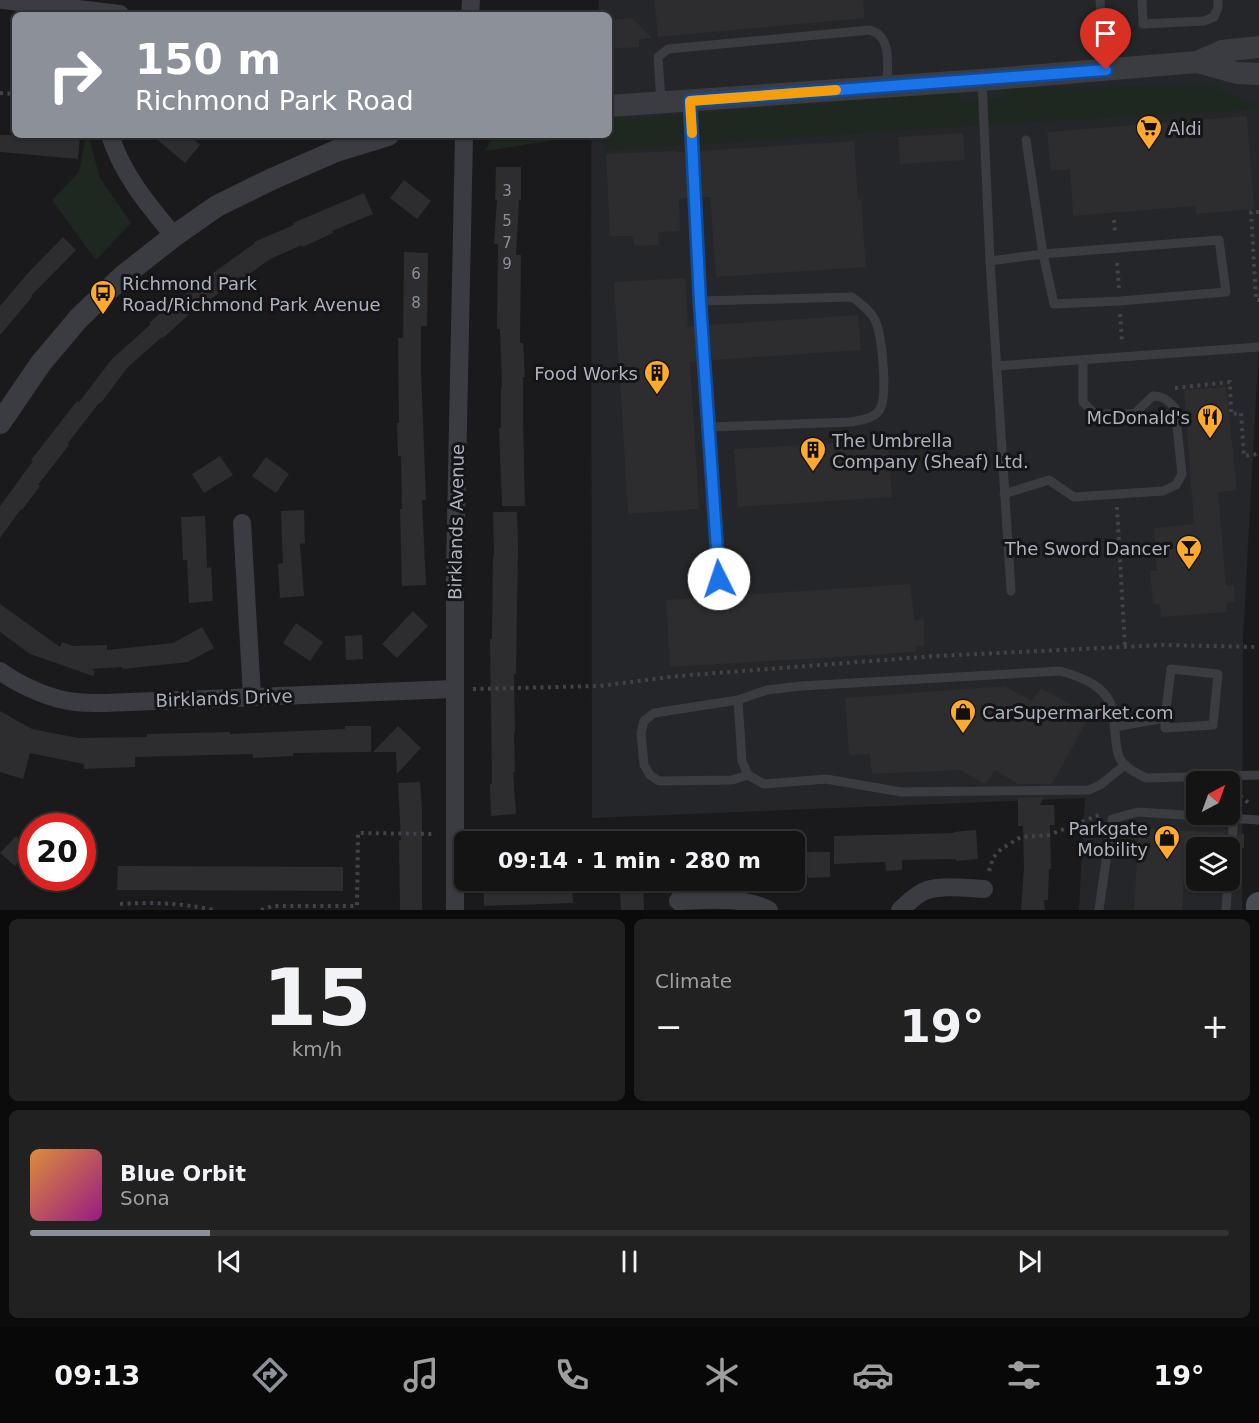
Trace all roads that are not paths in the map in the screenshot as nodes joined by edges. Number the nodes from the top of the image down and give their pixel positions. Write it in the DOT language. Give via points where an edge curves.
graph roads {
  1 [pos="3,0"];
  2 [pos="1100,0"];
  3 [pos="1142,0"];
  4 [pos="1218,0"];
  5 [pos="121,10"];
  6 [pos="1259,47"];
  7 [pos="1197,62"];
  8 [pos="1106,70"];
  9 [pos="1259,74"];
  10 [pos="982,80"];
  11 [pos="887,86"];
  12 [pos="690,101"];
  13 [pos="662,103"];
  14 [pos="612,106"];
  15 [pos="111,138"];
  16 [pos="378,138"];
  17 [pos="464,138"];
  18 [pos="1026,140"];
  19 [pos="174,236"];
  20 [pos="1043,254"];
  21 [pos="990,261"];
  22 [pos="700,302"];
  23 [pos="1259,347"];
  24 [pos="1083,360"];
  25 [pos="996,366"];
  26 [pos="0,423"];
  27 [pos="709,427"];
  28 [pos="1004,494"];
  29 [pos="242,523"];
  30 [pos="719,579"];
  31 [pos="1011,591"];
  32 [pos="0,671"];
  33 [pos="454,689"];
  34 [pos="252,696"];
  35 [pos="738,700"];
  36 [pos="1165,718"];
  37 [pos="1114,727"];
  38 [pos="1125,765"];
  39 [pos="748,775"];
  40 [pos="1259,776"];
  41 [pos="1186,815"];
  42 [pos="1240,818"];
  43 [pos="1259,820"];
  44 [pos="984,889"];
  45 [pos="1227,891"];
  46 [pos="679,905"];
  47 [pos="1259,905"];
  48 [pos="455,910"];
  49 [pos="769,910"];
  50 [pos="900,910"];
  51 [pos="1099,910"];
  52 [pos="1226,910"];
  53 [pos="1259,910"];
  1 -- 5 [label="street"];
  2 -- 8 [label="lane"];
  3 -- 4 [label="lane" via="1143,24 1204,21 1214,16"];
  6 -- 7 [label="street" via="1222,51"];
  7 -- 8 [label="street"];
  7 -- 9 [label="street" via="1238,73"];
  8 -- 10 [label="street"];
  10 -- 11 [label="street"];
  10 -- 21 [label="lane"];
  11 -- 12 [label="street"];
  11 -- 13 [label="lane" via="885,44 880,35 870,30 668,49 658,57"];
  12 -- 13 [label="street"];
  12 -- 22 [label="lane"];
  13 -- 14 [label="street"];
  15 -- 19 [label="street" via="128,174"];
  16 -- 19 [label="street" via="336,151 272,179 217,206"];
  17 -- 33 [label="street, Birklands Avenue"];
  18 -- 20 [label="lane"];
  19 -- 26 [label="street" via="123,276 79,318 41,363"];
  20 -- 20 [label="lane" via="1219,240 1226,292 1054,304"];
  20 -- 21 [label="lane"];
  21 -- 25 [label="lane"];
  22 -- 27 [label="lane"];
  22 -- 27 [label="lane" via="852,297 874,320 883,351 883,398 880,410 868,419"];
  23 -- 24 [label="lane"];
  24 -- 25 [label="lane"];
  24 -- 28 [label="lane" via="1083,402 1095,414 1134,414 1153,396 1161,396 1175,408 1182,474 1176,485 1163,491 1074,497 1049,480"];
  25 -- 28 [label="lane"];
  27 -- 30 [label="lane"];
  28 -- 31 [label="lane"];
  29 -- 34 [label="street"];
  32 -- 34 [label="street, Birklands Drive" via="46,695 73,702"];
  33 -- 34 [label="street, Birklands Drive"];
  33 -- 48 [label="street, Birklands Avenue"];
  35 -- 37 [label="lane" via="767,690 801,686 1060,671 1094,684 1105,695 1113,710"];
  35 -- 39 [label="lane" via="742,761"];
  35 -- 39 [label="lane" via="654,713 644,721 640,733 644,765 659,781 732,780"];
  36 -- 36 [label="lane" via="1165,728 1213,725 1218,674 1171,669"];
  36 -- 37 [label="lane"];
  37 -- 38 [label="lane" via="1119,757"];
  38 -- 39 [label="lane" via="1089,790 901,792 826,779 764,784"];
  38 -- 40 [label="lane" via="1146,778"];
  41 -- 51 [label="lane" via="1138,812 1112,819"];
  42 -- 43 [label="lane"];
  44 -- 50 [label="street" via="926,891"];
  45 -- 52 [label="lane"];
  46 -- 49 [label="street" via="730,899"];
  47 -- 53 [label="main road"];
}
